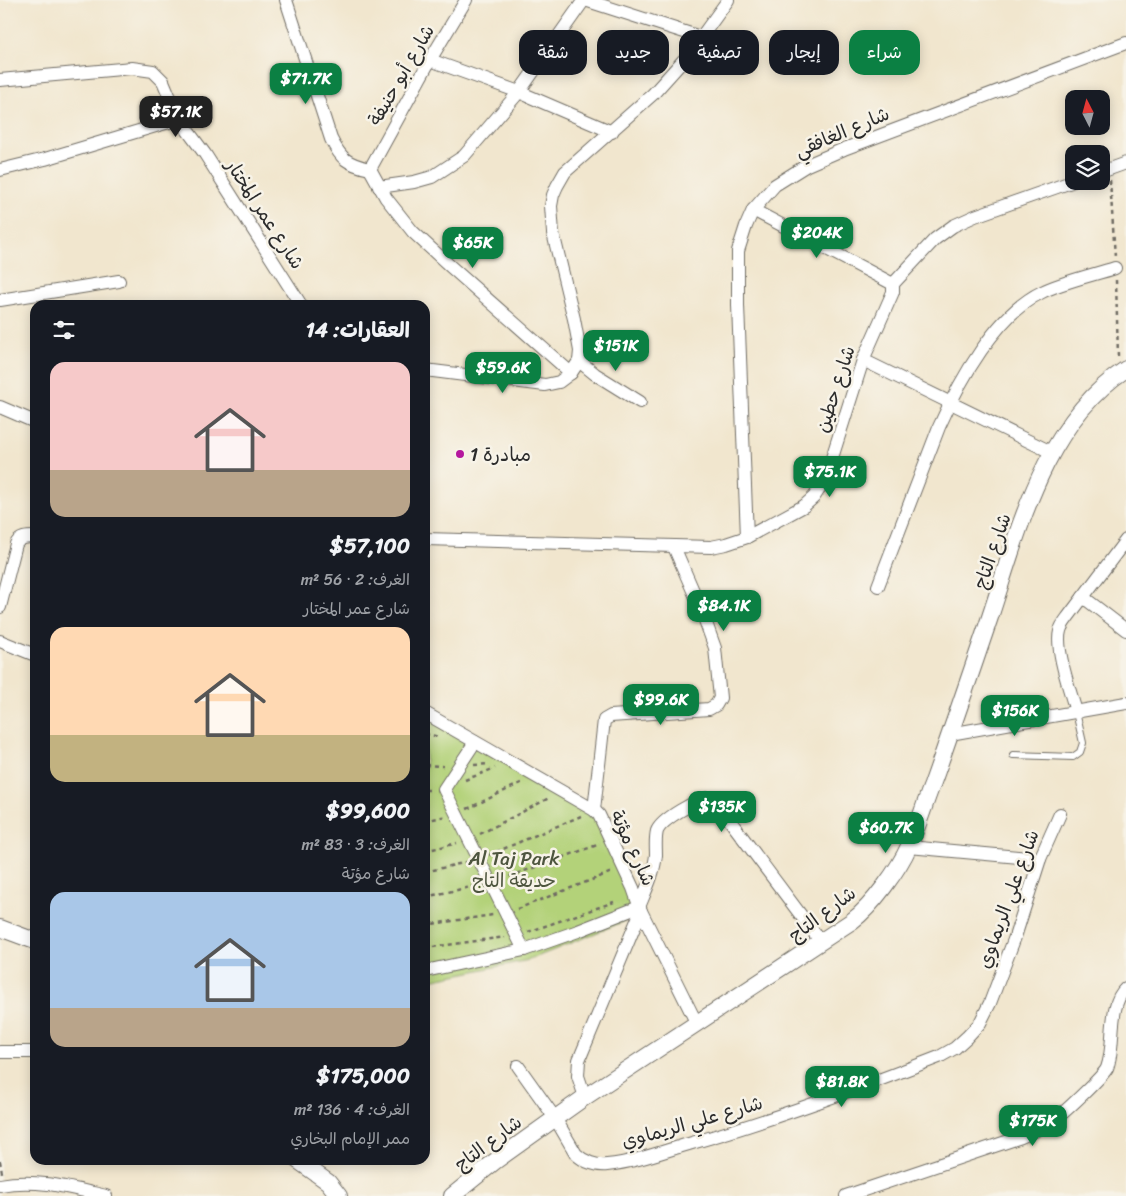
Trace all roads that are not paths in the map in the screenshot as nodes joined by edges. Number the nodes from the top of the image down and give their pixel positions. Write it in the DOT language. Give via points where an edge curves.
graph roads {
  1 [pos="286,0"];
  2 [pos="466,0"];
  3 [pos="585,0"];
  4 [pos="728,0"];
  5 [pos="679,30"];
  6 [pos="705,30"];
  7 [pos="1126,43"];
  8 [pos="430,60"];
  9 [pos="679,65"];
  10 [pos="0,80"];
  11 [pos="519,92"];
  12 [pos="179,119"];
  13 [pos="612,132"];
  14 [pos="1126,163"];
  15 [pos="370,169"];
  16 [pos="1110,169"];
  17 [pos="0,170"];
  18 [pos="1065,184"];
  19 [pos="380,187"];
  20 [pos="753,210"];
  21 [pos="1115,268"];
  22 [pos="119,281"];
  23 [pos="893,284"];
  24 [pos="0,300"];
  25 [pos="298,300"];
  26 [pos="863,360"];
  27 [pos="579,361"];
  28 [pos="1126,369"];
  29 [pos="430,371"];
  30 [pos="571,372"];
  31 [pos="640,402"];
  32 [pos="950,403"];
  33 [pos="0,407"];
  34 [pos="30,420"];
  35 [pos="1052,453"];
  36 [pos="30,537"];
  37 [pos="746,537"];
  38 [pos="430,539"];
  39 [pos="1126,540"];
  40 [pos="674,547"];
  41 [pos="878,586"];
  42 [pos="1083,597"];
  43 [pos="0,607"];
  44 [pos="1126,630"];
  45 [pos="0,641"];
  46 [pos="30,653"];
  47 [pos="1126,703"];
  48 [pos="1076,712"];
  49 [pos="430,716"];
  50 [pos="950,734"];
  51 [pos="475,742"];
  52 [pos="1014,755"];
  53 [pos="594,810"];
  54 [pos="1060,814"];
  55 [pos="909,847"];
  56 [pos="1040,859"];
  57 [pos="638,904"];
  58 [pos="0,928"];
  59 [pos="30,939"];
  60 [pos="821,942"];
  61 [pos="524,950"];
  62 [pos="430,970"];
  63 [pos="1126,988"];
  64 [pos="697,1024"];
  65 [pos="0,1052"];
  66 [pos="30,1052"];
  67 [pos="518,1066"];
  68 [pos="585,1097"];
  69 [pos="555,1118"];
  70 [pos="304,1165"];
  71 [pos="0,1185"];
  72 [pos="106,1196"];
  73 [pos="339,1196"];
  74 [pos="452,1196"];
  75 [pos="846,1196"];
  1 -- 15 [label="street" via="331,139 343,159 354,166"];
  2 -- 8 [label="street, شارع أبو حنيفة"];
  3 -- 5 [label="street"];
  3 -- 11 [label="street"];
  4 -- 6 [label="street"];
  7 -- 20 [label="street, شارع الغافقي" via="807,165 775,186"];
  8 -- 11 [label="street"];
  8 -- 15 [label="street, شارع أبو حنيفة"];
  9 -- 13 [label="street"];
  10 -- 12 [label="street, شارع عمر المختار" via="143,68 158,74 163,81"];
  11 -- 13 [label="street"];
  11 -- 19 [label="street" via="464,156 432,177"];
  12 -- 17 [label="street" via="45,160"];
  12 -- 25 [label="street, شارع عمر المختار" via="205,154"];
  13 -- 27 [label="street" via="565,172 551,206 553,233 574,319"];
  14 -- 16 [label="street"];
  15 -- 19 [label="street"];
  18 -- 23 [label="street, شارع حطين" via="953,226 935,239"];
  19 -- 30 [label="street" via="413,232"];
  20 -- 23 [label="street"];
  20 -- 37 [label="street, شارع الغافقي" via="738,251"];
  21 -- 32 [label="street" via="1043,291 1026,302 980,351"];
  22 -- 24 [label="street"];
  23 -- 26 [label="street, شارع حطين" via="893,292"];
  26 -- 32 [label="street"];
  26 -- 37 [label="street, شارع حطين" via="825,480 814,497 804,506"];
  27 -- 30 [label="street"];
  27 -- 31 [label="street"];
  28 -- 35 [label="street, شارع التاج" via="1095,394 1072,420"];
  29 -- 30 [label="street" via="545,385 559,382"];
  32 -- 35 [label="street"];
  32 -- 41 [label="street"];
  33 -- 34 [label="street"];
  35 -- 50 [label="street, شارع التاج" via="1020,527"];
  36 -- 43 [label="street" via="18,540 16,544"];
  37 -- 40 [label="street, شارع حطين" via="711,547"];
  38 -- 40 [label="street, شارع حطين"];
  39 -- 42 [label="street"];
  40 -- 53 [label="street" via="715,648 720,698 709,709 611,716 604,720"];
  42 -- 44 [label="street"];
  42 -- 48 [label="street" via="1060,630 1059,640"];
  45 -- 46 [label="street"];
  47 -- 48 [label="street"];
  48 -- 50 [label="street"];
  48 -- 52 [label="lane" via="1083,742 1080,752 1072,757"];
  49 -- 51 [label="street, شارع مؤتة"];
  50 -- 55 [label="street, شارع التاج"];
  51 -- 53 [label="street, شارع مؤتة"];
  51 -- 61 [label="street" via="444,789"];
  53 -- 57 [label="street, شارع مؤتة"];
  54 -- 56 [label="street, شارع علي الريماوي"];
  55 -- 56 [label="street"];
  55 -- 60 [label="street, شارع التاج" via="866,909"];
  56 -- 69 [label="street, شارع علي الريماوي" via="1015,937 980,1023 955,1048 938,1058 730,1132 606,1165 581,1159"];
  57 -- 60 [label="street" via="648,887 661,826 709,798 716,802"];
  57 -- 61 [label="street" via="578,932"];
  57 -- 64 [label="street, شارع مؤتة"];
  57 -- 68 [label="street" via="579,1060 578,1076"];
  58 -- 59 [label="street"];
  60 -- 64 [label="street, شارع التاج"];
  61 -- 62 [label="street"];
  63 -- 75 [label="street" via="1117,1004 1107,1069 1056,1119 1021,1137"];
  64 -- 68 [label="street, شارع التاج"];
  65 -- 66 [label="street"];
  67 -- 69 [label="street, شارع علي الريماوي"];
  68 -- 69 [label="street, شارع التاج"];
  69 -- 74 [label="street, شارع التاج"];
  70 -- 73 [label="street" via="328,1182"];
  71 -- 72 [label="street" via="33,1182"];
}
